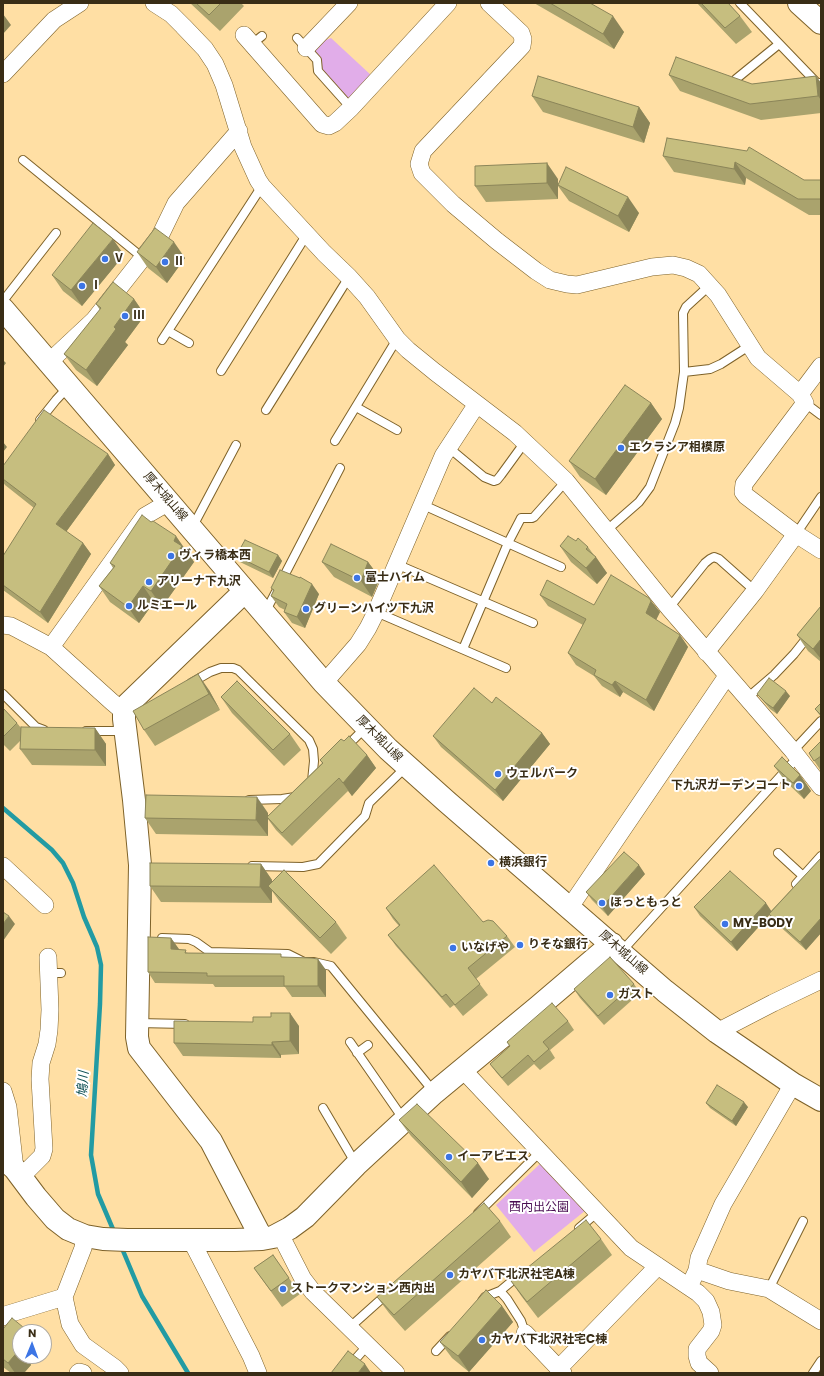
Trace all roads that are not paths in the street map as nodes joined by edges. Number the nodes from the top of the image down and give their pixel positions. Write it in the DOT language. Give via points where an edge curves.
graph roads {
  1 [pos="80,3"];
  2 [pos="154,3"];
  3 [pos="349,3"];
  4 [pos="448,3"];
  5 [pos="489,3"];
  6 [pos="740,3"];
  7 [pos="799,3"];
  8 [pos="821,23"];
  9 [pos="253,38"];
  10 [pos="302,43"];
  11 [pos="779,44"];
  12 [pos="3,74"];
  13 [pos="736,79"];
  14 [pos="821,82"];
  15 [pos="351,108"];
  16 [pos="239,131"];
  17 [pos="23,160"];
  18 [pos="262,186"];
  19 [pos="56,233"];
  20 [pos="306,234"];
  21 [pos="143,258"];
  22 [pos="349,277"];
  23 [pos="710,285"];
  24 [pos="3,301"];
  25 [pos="3,309"];
  26 [pos="168,331"];
  27 [pos="397,339"];
  28 [pos="162,340"];
  29 [pos="189,343"];
  30 [pos="749,346"];
  31 [pos="49,362"];
  32 [pos="821,366"];
  33 [pos="221,371"];
  34 [pos="684,372"];
  35 [pos="70,386"];
  36 [pos="802,399"];
  37 [pos="478,404"];
  38 [pos="356,408"];
  39 [pos="266,410"];
  40 [pos="821,415"];
  41 [pos="34,427"];
  42 [pos="397,430"];
  43 [pos="335,441"];
  44 [pos="525,442"];
  45 [pos="236,445"];
  46 [pos="448,447"];
  47 [pos="340,468"];
  48 [pos="566,481"];
  49 [pos="821,497"];
  50 [pos="169,502"];
  51 [pos="421,504"];
  52 [pos="192,528"];
  53 [pos="607,530"];
  54 [pos="796,534"];
  55 [pos="508,543"];
  56 [pos="821,550"];
  57 [pos="396,564"];
  58 [pos="562,567"];
  59 [pos="245,591"];
  60 [pos="755,591"];
  61 [pos="483,601"];
  62 [pos="669,608"];
  63 [pos="262,612"];
  64 [pos="376,612"];
  65 [pos="821,620"];
  66 [pos="532,624"];
  67 [pos="3,625"];
  68 [pos="51,647"];
  69 [pos="463,649"];
  70 [pos="706,652"];
  71 [pos="506,668"];
  72 [pos="727,676"];
  73 [pos="324,683"];
  74 [pos="184,687"];
  75 [pos="3,694"];
  76 [pos="746,698"];
  77 [pos="127,719"];
  78 [pos="821,721"];
  79 [pos="366,727"];
  80 [pos="54,730"];
  81 [pos="78,731"];
  82 [pos="795,754"];
  83 [pos="338,755"];
  84 [pos="407,766"];
  85 [pos="322,771"];
  86 [pos="306,787"];
  87 [pos="821,787"];
  88 [pos="243,800"];
  89 [pos="778,853"];
  90 [pos="821,856"];
  91 [pos="3,866"];
  92 [pos="241,866"];
  93 [pos="803,876"];
  94 [pos="796,884"];
  95 [pos="45,905"];
  96 [pos="570,907"];
  97 [pos="147,938"];
  98 [pos="617,948"];
  99 [pos="53,968"];
  100 [pos="821,980"];
  101 [pos="137,1023"];
  102 [pos="192,1024"];
  103 [pos="717,1032"];
  104 [pos="350,1042"];
  105 [pos="368,1045"];
  106 [pos="357,1053"];
  107 [pos="463,1070"];
  108 [pos="793,1084"];
  109 [pos="3,1091"];
  110 [pos="434,1093"];
  111 [pos="821,1100"];
  112 [pos="323,1108"];
  113 [pos="404,1120"];
  114 [pos="540,1152"];
  115 [pos="356,1165"];
  116 [pos="13,1168"];
  117 [pos="598,1212"];
  118 [pos="474,1218"];
  119 [pos="803,1221"];
  120 [pos="574,1232"];
  121 [pos="271,1236"];
  122 [pos="94,1238"];
  123 [pos="191,1240"];
  124 [pos="658,1266"];
  125 [pos="697,1270"];
  126 [pos="525,1271"];
  127 [pos="396,1287"];
  128 [pos="689,1287"];
  129 [pos="769,1289"];
  130 [pos="500,1291"];
  131 [pos="64,1297"];
  132 [pos="475,1308"];
  133 [pos="4,1315"];
  134 [pos="821,1321"];
  135 [pos="349,1328"];
  136 [pos="455,1329"];
  137 [pos="525,1333"];
  138 [pos="367,1346"];
  139 [pos="436,1351"];
  140 [pos="821,1361"];
  141 [pos="561,1371"];
  142 [pos="78,1373"];
  143 [pos="83,1373"];
  144 [pos="120,1373"];
  145 [pos="258,1373"];
  146 [pos="343,1373"];
  147 [pos="396,1373"];
  148 [pos="710,1373"];
  149 [pos="813,1373"];
  1 -- 12 [label="street" via="54,20"];
  2 -- 16 [label="street" via="183,26 205,49 215,64"];
  3 -- 10 [label="street"];
  4 -- 15 [label="street"];
  5 -- 23 [label="street" via="521,33 524,39 522,46 423,152 419,164 422,174 497,241 550,280 577,285 652,267 673,265 695,272"];
  6 -- 11 [label="lane"];
  7 -- 8 [label="street"];
  9 -- 15 [label="street" via="322,124 329,126 335,123"];
  10 -- 15 [label="lane" via="317,60 318,71"];
  11 -- 13 [label="lane"];
  11 -- 14 [label="lane" via="817,83"];
  16 -- 18 [label="street" via="243,147"];
  16 -- 21 [label="street" via="176,203 160,236"];
  17 -- 21 [label="lane"];
  18 -- 20 [label="street"];
  18 -- 26 [label="lane"];
  19 -- 24 [label="lane"];
  20 -- 22 [label="street"];
  20 -- 33 [label="lane"];
  21 -- 31 [label="street" via="94,320"];
  22 -- 27 [label="street"];
  22 -- 39 [label="lane"];
  23 -- 30 [label="street"];
  23 -- 34 [label="lane" via="686,307 683,313"];
  25 -- 31 [label="street, 厚木城山線"];
  26 -- 28 [label="lane"];
  26 -- 29 [label="lane"];
  27 -- 37 [label="street"];
  27 -- 38 [label="lane"];
  30 -- 34 [label="lane" via="710,369"];
  30 -- 36 [label="street" via="763,363"];
  31 -- 35 [label="street, 厚木城山線"];
  32 -- 36 [label="street"];
  34 -- 53 [label="lane" via="675,423 650,487 639,502"];
  35 -- 41 [label="lane"];
  35 -- 50 [label="street, 厚木城山線"];
  36 -- 40 [label="lane"];
  36 -- 54 [label="street" via="742,488 746,496"];
  37 -- 44 [label="street"];
  37 -- 46 [label="street"];
  38 -- 42 [label="lane"];
  38 -- 43 [label="lane"];
  44 -- 46 [label="lane" via="494,481 484,477"];
  44 -- 48 [label="street"];
  45 -- 52 [label="lane"];
  46 -- 51 [label="street"];
  47 -- 63 [label="lane" via="269,605"];
  48 -- 53 [label="street"];
  48 -- 55 [label="lane" via="534,517 520,520"];
  49 -- 54 [label="lane"];
  50 -- 52 [label="street, 厚木城山線"];
  50 -- 68 [label="street" via="145,516"];
  51 -- 55 [label="lane"];
  51 -- 57 [label="street"];
  52 -- 59 [label="street, 厚木城山線"];
  53 -- 62 [label="street"];
  54 -- 56 [label="street"];
  54 -- 60 [label="street"];
  55 -- 58 [label="lane"];
  55 -- 61 [label="lane"];
  57 -- 61 [label="lane"];
  57 -- 64 [label="street"];
  59 -- 63 [label="street, 厚木城山線"];
  59 -- 77 [label="street" via="127,705"];
  60 -- 62 [label="lane" via="714,557 705,563"];
  60 -- 70 [label="street"];
  61 -- 66 [label="lane"];
  61 -- 69 [label="lane"];
  62 -- 70 [label="street"];
  63 -- 73 [label="street, 厚木城山線"];
  64 -- 69 [label="lane"];
  64 -- 73 [label="street" via="358,644"];
  65 -- 76 [label="lane" via="774,675"];
  67 -- 68 [label="street" via="11,626"];
  68 -- 77 [label="street" via="112,702"];
  69 -- 71 [label="lane"];
  70 -- 72 [label="street"];
  72 -- 76 [label="street"];
  72 -- 96 [label="street"];
  73 -- 79 [label="street, 厚木城山線"];
  74 -- 86 [label="lane" via="221,668 238,670 309,740 314,760"];
  75 -- 80 [label="lane" via="36,727 41,730"];
  76 -- 82 [label="street"];
  77 -- 81 [label="lane"];
  77 -- 97 [label="street" via="138,800"];
  78 -- 82 [label="lane"];
  79 -- 83 [label="lane"];
  79 -- 84 [label="street, 厚木城山線"];
  82 -- 87 [label="street"];
  82 -- 98 [label="lane"];
  84 -- 92 [label="lane" via="369,803 365,816 318,864 303,867"];
  84 -- 96 [label="street, 厚木城山線"];
  85 -- 86 [label="lane"];
  86 -- 88 [label="lane" via="295,797 282,800"];
  89 -- 93 [label="lane"];
  90 -- 93 [label="lane"];
  91 -- 95 [label="street"];
  93 -- 94 [label="lane"];
  96 -- 98 [label="street, 厚木城山線"];
  97 -- 101 [label="street"];
  97 -- 110 [label="lane" via="189,939 210,952 288,954 304,962 331,966"];
  98 -- 103 [label="street, 厚木城山線" via="665,991"];
  98 -- 107 [label="street"];
  99 -- 116 [label="street" via="49,1030 40,1079 44,1149 42,1156"];
  100 -- 103 [label="street"];
  101 -- 102 [label="lane"];
  101 -- 121 [label="street" via="139,1048 211,1141"];
  103 -- 108 [label="street, 厚木城山線"];
  104 -- 106 [label="lane"];
  105 -- 106 [label="lane"];
  106 -- 113 [label="lane"];
  107 -- 110 [label="street"];
  107 -- 114 [label="street"];
  108 -- 111 [label="street, 厚木城山線"];
  108 -- 125 [label="street" via="723,1204 699,1258"];
  109 -- 116 [label="street" via="8,1107"];
  110 -- 113 [label="street"];
  112 -- 115 [label="lane"];
  113 -- 115 [label="street"];
  114 -- 117 [label="street"];
  114 -- 118 [label="lane"];
  115 -- 121 [label="street" via="305,1217"];
  116 -- 122 [label="street" via="55,1219 68,1229"];
  117 -- 120 [label="lane"];
  117 -- 124 [label="street" via="631,1248"];
  119 -- 129 [label="lane"];
  121 -- 123 [label="street"];
  121 -- 135 [label="street" via="308,1286"];
  122 -- 123 [label="street"];
  122 -- 131 [label="street" via="83,1248"];
  123 -- 145 [label="street"];
  124 -- 128 [label="street"];
  124 -- 141 [label="street"];
  125 -- 128 [label="street"];
  125 -- 129 [label="street" via="729,1281"];
  126 -- 130 [label="lane"];
  127 -- 135 [label="lane"];
  128 -- 148 [label="street" via="706,1302 711,1312 713,1325 696,1353 700,1363"];
  129 -- 134 [label="street"];
  130 -- 132 [label="lane" via="485,1297"];
  130 -- 137 [label="lane" via="518,1316"];
  131 -- 133 [label="street"];
  131 -- 144 [label="street" via="70,1324 83,1345"];
  135 -- 138 [label="street"];
  136 -- 139 [label="lane"];
  137 -- 141 [label="street"];
  138 -- 146 [label="lane"];
  138 -- 147 [label="street"];
  140 -- 149 [label="lane"];
  142 -- 143 [label="street"];
}
